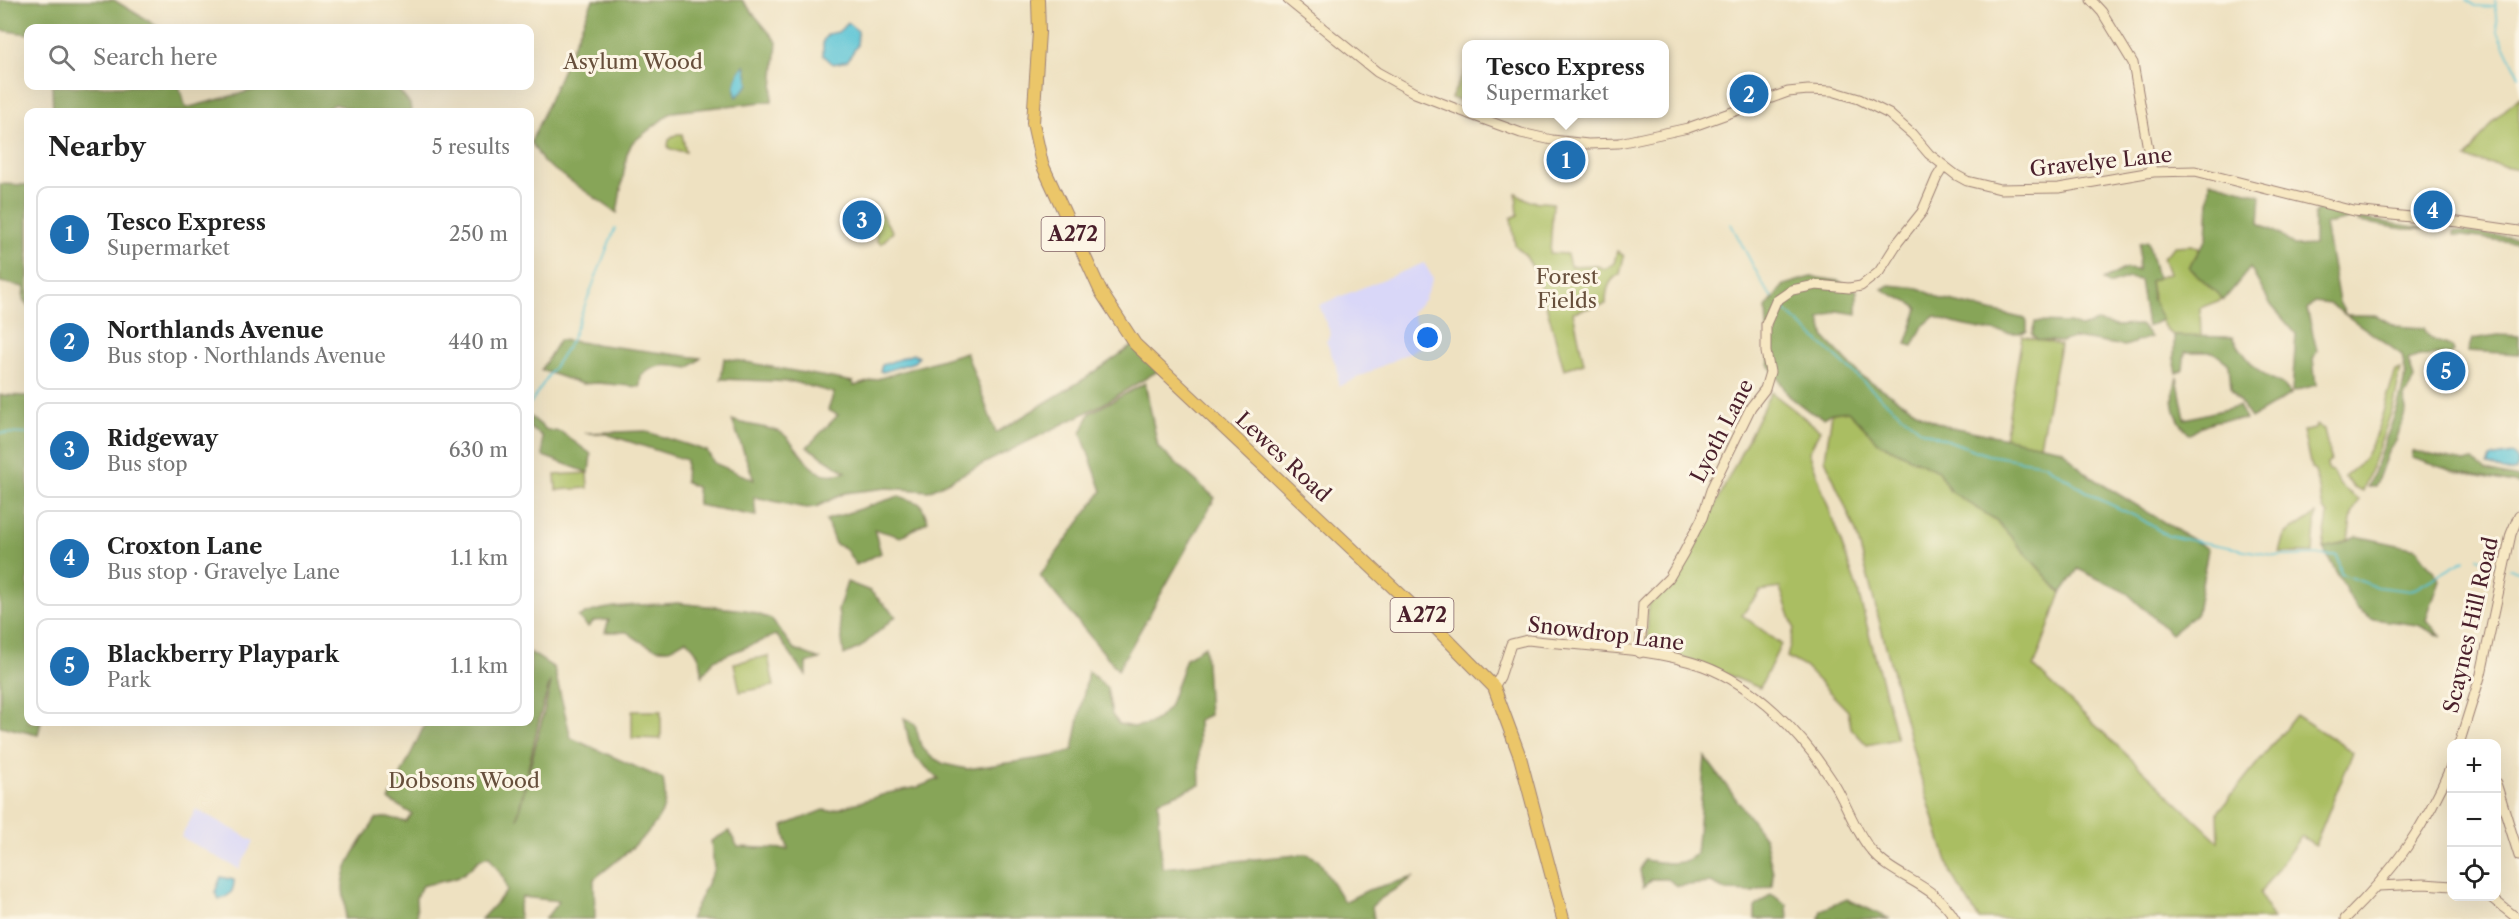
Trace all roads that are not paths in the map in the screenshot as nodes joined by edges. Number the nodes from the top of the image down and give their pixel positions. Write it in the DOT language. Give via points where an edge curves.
graph roads {
  1 [pos="1038,0"];
  2 [pos="1288,0"];
  3 [pos="2091,0"];
  4 [pos="1462,111"];
  5 [pos="1481,118"];
  6 [pos="1944,166"];
  7 [pos="2152,172"];
  8 [pos="2519,231"];
  9 [pos="2519,515"];
  10 [pos="1640,653"];
  11 [pos="1494,687"];
  12 [pos="2461,739"];
  13 [pos="2447,774"];
  14 [pos="2499,793"];
  15 [pos="2519,856"];
  16 [pos="2378,886"];
  17 [pos="2447,886"];
  18 [pos="2494,901"];
  19 [pos="1563,919"];
  20 [pos="1955,919"];
  21 [pos="2345,919"];
  22 [pos="2518,919"];
  1 -- 11 [label="highway, Lewes Road / A272" via="1033,123 1042,164 1084,259 1119,322 1135,344"];
  2 -- 4 [label="street, Gravelye Lane" via="1388,79"];
  3 -- 7 [label="street" via="2133,63"];
  5 -- 6 [label="street, Gravelye Lane" via="1552,140 1618,143 1688,128 1788,92 1832,91 1889,114"];
  6 -- 7 [label="street, Gravelye Lane" via="1967,181 2000,189 2059,188"];
  6 -- 10 [label="street, Lyoth Lane" via="1922,212 1879,272 1861,286 1816,285 1792,290 1776,301 1766,324 1770,372 1765,389 1751,407 1683,554 1669,578 1643,604"];
  7 -- 8 [label="street, Gravelye Lane" via="2194,171 2354,211"];
  9 -- 12 [label="street, Scaynes Hill Road" via="2511,534 2481,674"];
  10 -- 11 [label="street, Snowdrop Lane" via="1516,641 1510,644"];
  10 -- 20 [label="street, Snowdrop Lane" via="1704,666 1760,697 1831,778 1871,851 1936,896"];
  11 -- 19 [label="highway, Lewes Road / A272" via="1520,757"];
  13 -- 16 [label="street" via="2431,811"];
  14 -- 15 [label="street"];
  16 -- 17 [label="street"];
  16 -- 21 [label="street"];
  18 -- 22 [label="street"];
}
